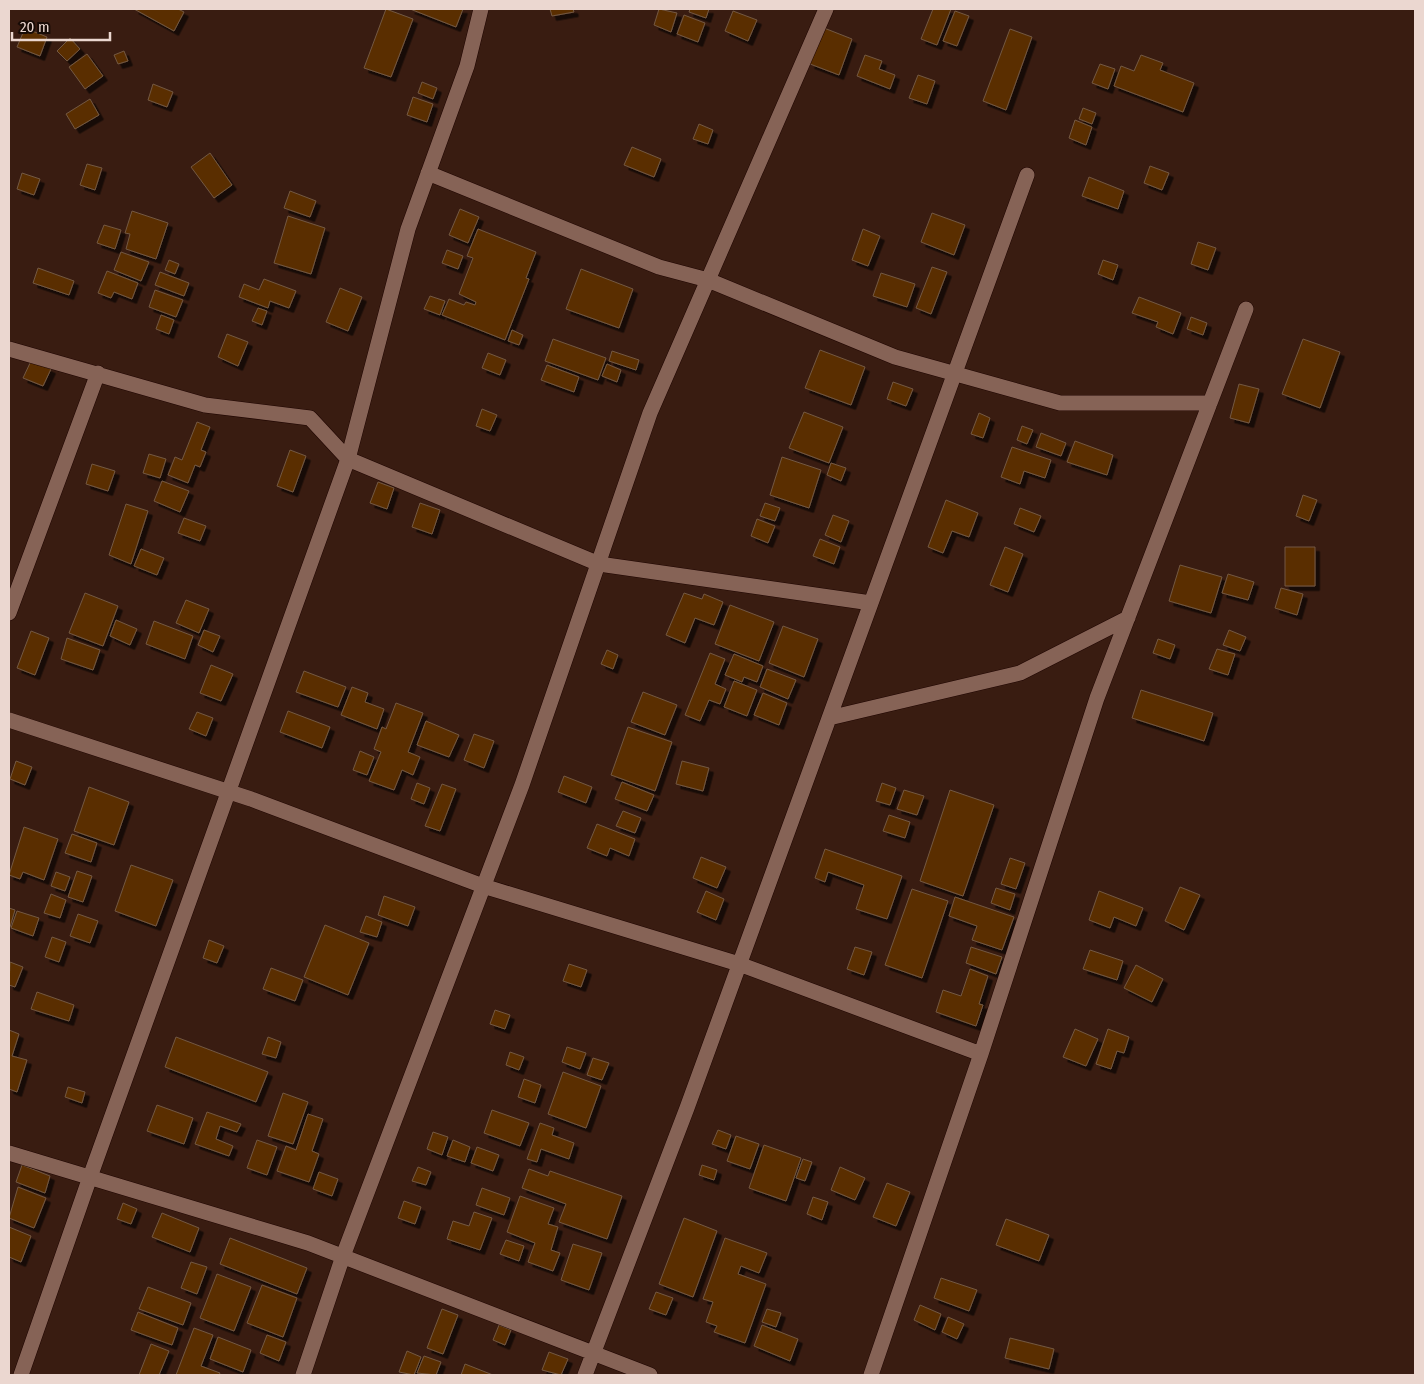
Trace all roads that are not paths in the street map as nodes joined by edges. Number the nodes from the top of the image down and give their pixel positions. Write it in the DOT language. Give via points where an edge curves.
graph roads {
  1 [pos="481,9"];
  2 [pos="826,9"];
  3 [pos="428,173"];
  4 [pos="1027,175"];
  5 [pos="708,280"];
  6 [pos="1246,309"];
  7 [pos="9,349"];
  8 [pos="98,373"];
  9 [pos="955,373"];
  10 [pos="1210,403"];
  11 [pos="348,459"];
  12 [pos="598,564"];
  13 [pos="870,603"];
  14 [pos="9,613"];
  15 [pos="1128,618"];
  16 [pos="829,718"];
  17 [pos="9,720"];
  18 [pos="228,792"];
  19 [pos="483,886"];
  20 [pos="740,964"];
  21 [pos="981,1054"];
  22 [pos="9,1153"];
  23 [pos="90,1177"];
  24 [pos="343,1256"];
  25 [pos="593,1353"];
  26 [pos="22,1375"];
  27 [pos="303,1375"];
  28 [pos="585,1375"];
  29 [pos="650,1375"];
  30 [pos="871,1375"];
  1 -- 3 [label="street" via="467,66"];
  2 -- 5 [label="street"];
  3 -- 5 [label="street" via="659,267"];
  3 -- 11 [label="street" via="408,229"];
  4 -- 9 [label="street"];
  5 -- 9 [label="street" via="894,357"];
  5 -- 12 [label="street" via="650,413"];
  6 -- 10 [label="street"];
  7 -- 8 [label="street"];
  8 -- 11 [label="street" via="205,405 310,418"];
  8 -- 14 [label="street"];
  9 -- 10 [label="street" via="1060,403"];
  9 -- 13 [label="street"];
  10 -- 15 [label="street"];
  11 -- 12 [label="street"];
  11 -- 18 [label="street"];
  12 -- 13 [label="street"];
  12 -- 19 [label="street" via="522,785"];
  13 -- 16 [label="street"];
  15 -- 16 [label="street" via="1020,673"];
  15 -- 21 [label="street" via="1097,698"];
  16 -- 20 [label="street"];
  17 -- 18 [label="street"];
  18 -- 19 [label="street"];
  18 -- 23 [label="street"];
  19 -- 20 [label="street"];
  19 -- 24 [label="street"];
  20 -- 21 [label="street"];
  20 -- 25 [label="street"];
  21 -- 30 [label="street"];
  22 -- 23 [label="street"];
  23 -- 24 [label="street"];
  23 -- 26 [label="street"];
  24 -- 25 [label="street"];
  24 -- 27 [label="street"];
  25 -- 28 [label="street"];
  25 -- 29 [label="street"];
}
